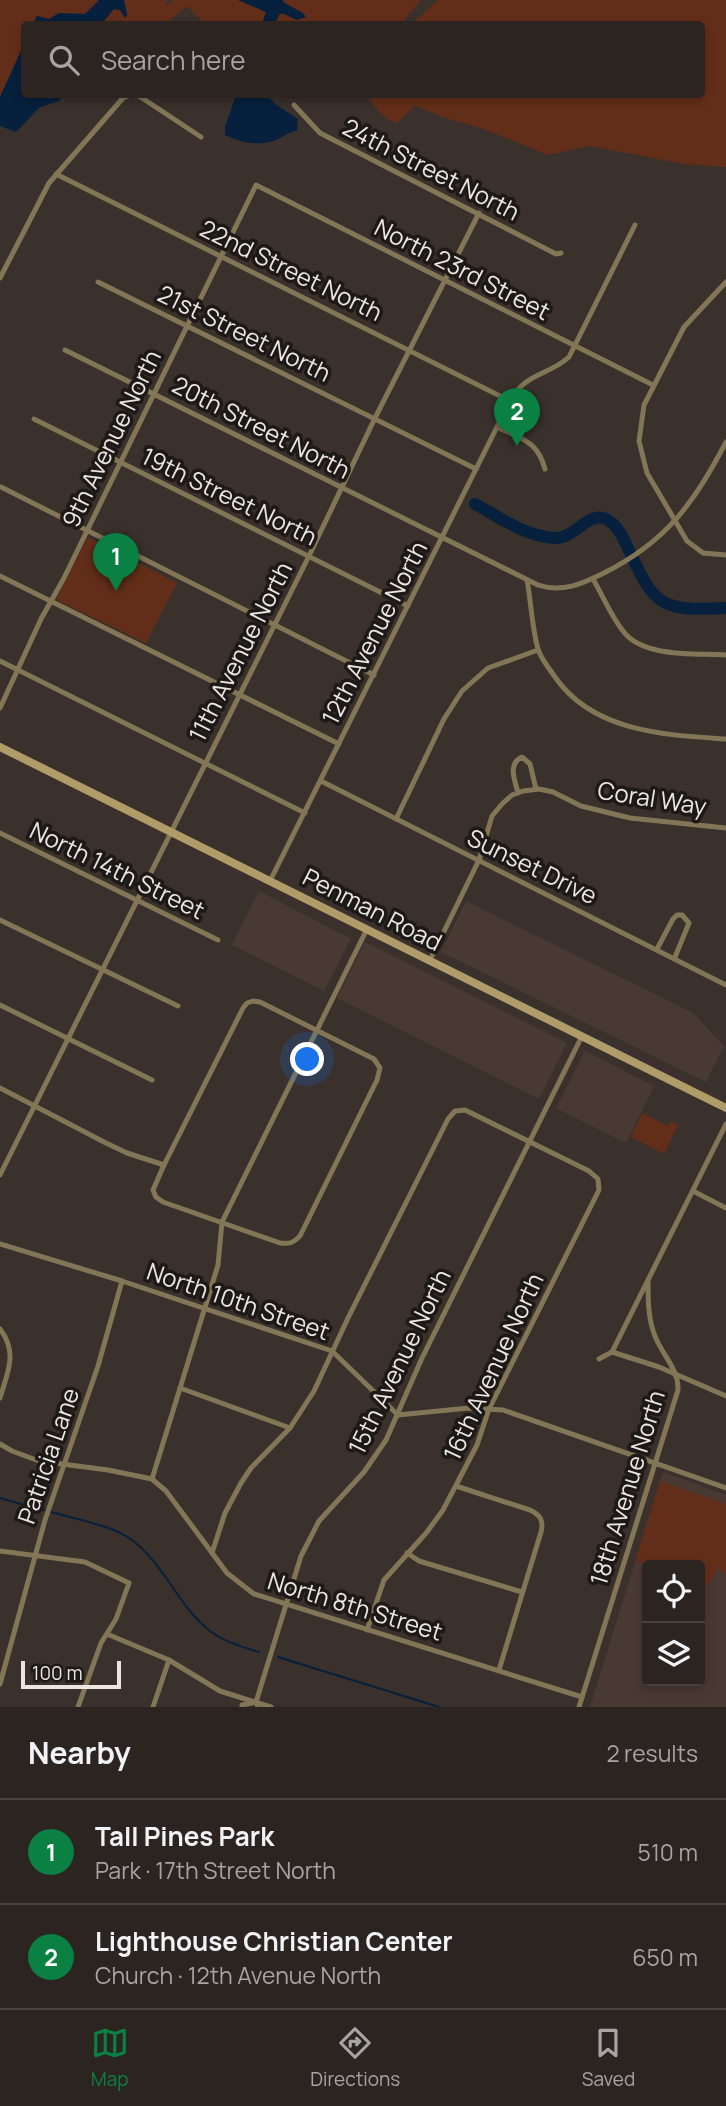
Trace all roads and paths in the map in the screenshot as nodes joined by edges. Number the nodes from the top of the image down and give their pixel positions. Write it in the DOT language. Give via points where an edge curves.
graph roads {
  1 [pos="123,98"];
  2 [pos="141,98"];
  3 [pos="294,104"];
  4 [pos="201,138"];
  5 [pos="56,174"];
  6 [pos="256,186"];
  7 [pos="479,213"];
  8 [pos="635,225"];
  9 [pos="561,253"];
  10 [pos="221,256"];
  11 [pos="0,278"];
  12 [pos="446,281"];
  13 [pos="97,282"];
  14 [pos="726,282"];
  15 [pos="187,325"];
  16 [pos="575,346"];
  17 [pos="65,349"];
  18 [pos="410,350"];
  19 [pos="653,385"];
  20 [pos="153,393"];
  21 [pos="510,401"];
  22 [pos="375,418"];
  23 [pos="34,419"];
  24 [pos="496,427"];
  25 [pos="726,442"];
  26 [pos="120,463"];
  27 [pos="476,469"];
  28 [pos="545,469"];
  29 [pos="1,488"];
  30 [pos="341,489"];
  31 [pos="675,521"];
  32 [pos="86,532"];
  33 [pos="442,538"];
  34 [pos="726,555"];
  35 [pos="309,556"];
  36 [pos="0,576"];
  37 [pos="593,579"];
  38 [pos="527,580"];
  39 [pos="51,601"];
  40 [pos="408,606"];
  41 [pos="273,626"];
  42 [pos="538,650"];
  43 [pos="726,655"];
  44 [pos="0,660"];
  45 [pos="18,670"];
  46 [pos="374,675"];
  47 [pos="240,694"];
  48 [pos="0,708"];
  49 [pos="726,739"];
  50 [pos="339,744"];
  51 [pos="0,747"];
  52 [pos="205,763"];
  53 [pos="321,781"];
  54 [pos="536,789"];
  55 [pos="518,793"];
  56 [pos="305,813"];
  57 [pos="396,819"];
  58 [pos="726,828"];
  59 [pos="172,832"];
  60 [pos="0,833"];
  61 [pos="479,860"];
  62 [pos="271,881"];
  63 [pos="137,901"];
  64 [pos="0,920"];
  65 [pos="366,929"];
  66 [pos="218,940"];
  67 [pos="657,949"];
  68 [pos="675,957"];
  69 [pos="430,960"];
  70 [pos="102,969"];
  71 [pos="726,985"];
  72 [pos="0,1004"];
  73 [pos="178,1006"];
  74 [pos="316,1031"];
  75 [pos="582,1036"];
  76 [pos="70,1038"];
  77 [pos="152,1080"];
  78 [pos="0,1088"];
  79 [pos="35,1106"];
  80 [pos="726,1108"];
  81 [pos="726,1124"];
  82 [pos="529,1141"];
  83 [pos="164,1165"];
  84 [pos="0,1175"];
  85 [pos="693,1191"];
  86 [pos="726,1208"];
  87 [pos="222,1222"];
  88 [pos="0,1244"];
  89 [pos="122,1281"];
  90 [pos="648,1281"];
  91 [pos="205,1308"];
  92 [pos="0,1329"];
  93 [pos="332,1351"];
  94 [pos="612,1352"];
  95 [pos="599,1359"];
  96 [pos="676,1374"];
  97 [pos="180,1388"];
  98 [pos="726,1396"];
  99 [pos="0,1398"];
  100 [pos="489,1409"];
  101 [pos="398,1415"];
  102 [pos="289,1428"];
  103 [pos="0,1444"];
  104 [pos="654,1462"];
  105 [pos="64,1464"];
  106 [pos="152,1479"];
  107 [pos="456,1486"];
  108 [pos="726,1488"];
  109 [pos="0,1551"];
  110 [pos="212,1553"];
  111 [pos="407,1553"];
  112 [pos="34,1556"];
  113 [pos="522,1592"];
  114 [pos="286,1606"];
  115 [pos="367,1630"];
  116 [pos="107,1634"];
  117 [pos="169,1660"];
  118 [pos="499,1670"];
  119 [pos="0,1684"];
  120 [pos="582,1697"];
  121 [pos="257,1705"];
  122 [pos="78,1707"];
  123 [pos="153,1707"];
  124 [pos="242,1707"];
  125 [pos="271,1707"];
  126 [pos="579,1707"];
  1 -- 5 [label="street"];
  2 -- 4 [label="street"];
  3 -- 7 [label="street, 24th Street North" via="320,133"];
  5 -- 10 [label="street, 22nd Street North"];
  5 -- 11 [label="street"];
  6 -- 10 [label="street, 9th Avenue North"];
  6 -- 12 [label="street, North 23rd Street"];
  7 -- 9 [label="street, 24th Street North"];
  7 -- 12 [label="street, 11th Avenue North"];
  8 -- 16 [label="street"];
  10 -- 15 [label="street, 9th Avenue North"];
  10 -- 18 [label="street, 22nd Street North"];
  12 -- 16 [label="street, North 23rd Street"];
  12 -- 18 [label="street, 11th Avenue North"];
  13 -- 15 [label="street, 21st Street North"];
  14 -- 19 [label="street" via="684,327"];
  15 -- 20 [label="street, 9th Avenue North"];
  15 -- 22 [label="street, 21st Street North"];
  16 -- 19 [label="street, North 23rd Street"];
  16 -- 21 [label="street, 12th Avenue North" via="561,364 521,384"];
  17 -- 20 [label="street, 20th Street North"];
  18 -- 21 [label="street, 22nd Street North"];
  18 -- 22 [label="street, 11th Avenue North"];
  19 -- 31 [label="street" via="644,405 639,441 647,472"];
  20 -- 26 [label="street, 9th Avenue North"];
  20 -- 30 [label="street, 20th Street North"];
  21 -- 24 [label="street, 12th Avenue North"];
  22 -- 27 [label="street, 21st Street North"];
  22 -- 30 [label="street, 11th Avenue North"];
  23 -- 26 [label="street, 19th Street North"];
  24 -- 27 [label="street, 12th Avenue North"];
  24 -- 28 [label="street" via="536,448"];
  25 -- 31 [label="street, 20th Street North" via="695,497"];
  26 -- 32 [label="street, 9th Avenue North"];
  26 -- 35 [label="street, 19th Street North"];
  27 -- 33 [label="street, 12th Avenue North"];
  29 -- 32 [label="street"];
  30 -- 33 [label="street, 20th Street North"];
  30 -- 35 [label="street, 11th Avenue North"];
  31 -- 34 [label="street" via="694,548"];
  31 -- 37 [label="street, 20th Street North" via="634,557"];
  32 -- 39 [label="street, 9th Avenue North"];
  32 -- 41 [label="street"];
  33 -- 38 [label="street, 20th Street North"];
  33 -- 40 [label="street, 12th Avenue North"];
  35 -- 40 [label="street, 19th Street North"];
  35 -- 41 [label="street, 11th Avenue North"];
  36 -- 39 [label="street"];
  37 -- 38 [label="street, 20th Street North" via="560,589"];
  37 -- 43 [label="street" via="623,631 641,646"];
  38 -- 42 [label="street"];
  39 -- 45 [label="street, 9th Avenue North"];
  39 -- 47 [label="street"];
  40 -- 46 [label="street, 12th Avenue North"];
  41 -- 46 [label="street"];
  41 -- 47 [label="street, 11th Avenue North"];
  42 -- 49 [label="street" via="569,693 622,725"];
  42 -- 57 [label="street" via="488,668 462,691"];
  44 -- 45 [label="street"];
  45 -- 48 [label="street, 9th Avenue North"];
  45 -- 52 [label="street"];
  46 -- 50 [label="street, 12th Avenue North"];
  47 -- 50 [label="street"];
  47 -- 52 [label="street, 11th Avenue North"];
  50 -- 53 [label="street, 12th Avenue North"];
  51 -- 59 [label="street, Penman Road"];
  52 -- 56 [label="street"];
  52 -- 59 [label="street, 11th Avenue North"];
  53 -- 56 [label="street, 12th Avenue North"];
  53 -- 57 [label="street, Sunset Drive"];
  54 -- 55 [label="street"];
  54 -- 55 [label="street" via="530,764 522,757 512,767"];
  54 -- 58 [label="street, Coral Way" via="600,812"];
  55 -- 61 [label="street" via="492,816"];
  56 -- 62 [label="street, 12th Avenue North"];
  57 -- 61 [label="street, Sunset Drive"];
  59 -- 62 [label="street, Penman Road"];
  59 -- 63 [label="street, 11th Avenue North"];
  60 -- 63 [label="street, North 14th Street"];
  61 -- 67 [label="street, Sunset Drive"];
  61 -- 69 [label="street"];
  62 -- 65 [label="street, Penman Road"];
  63 -- 66 [label="street, North 14th Street"];
  63 -- 70 [label="street, 11th Avenue North"];
  64 -- 70 [label="street"];
  65 -- 69 [label="street, Penman Road"];
  65 -- 74 [label="street"];
  67 -- 68 [label="street, Sunset Drive"];
  67 -- 68 [label="street" via="673,919 682,915 689,923"];
  68 -- 71 [label="street, Sunset Drive"];
  69 -- 75 [label="street, Penman Road"];
  70 -- 73 [label="street"];
  70 -- 76 [label="street, 11th Avenue North"];
  72 -- 76 [label="street"];
  74 -- 83 [label="street" via="260,1002 247,1003"];
  74 -- 87 [label="street"];
  74 -- 87 [label="street" via="374,1059 380,1068 336,1164 294,1242 280,1243"];
  75 -- 80 [label="street, Penman Road"];
  75 -- 82 [label="street, 15th Avenue North"];
  76 -- 77 [label="street"];
  76 -- 79 [label="street, 11th Avenue North"];
  78 -- 79 [label="street"];
  79 -- 83 [label="street" via="127,1153"];
  79 -- 84 [label="street, 11th Avenue North"];
  81 -- 85 [label="street"];
  82 -- 93 [label="street, 16th Avenue North" via="465,1110 455,1111"];
  82 -- 100 [label="street, 16th Avenue North" via="595,1175 599,1190"];
  82 -- 101 [label="street, 15th Avenue North"];
  83 -- 87 [label="street" via="153,1191 156,1197"];
  85 -- 86 [label="street"];
  85 -- 90 [label="street"];
  87 -- 91 [label="street" via="218,1265"];
  88 -- 89 [label="street, North 10th Street"];
  89 -- 91 [label="street, North 10th Street"];
  89 -- 105 [label="street, Patricia Lane"];
  90 -- 94 [label="street"];
  90 -- 96 [label="street, 18th Avenue North" via="655,1336"];
  91 -- 93 [label="street, North 10th Street"];
  91 -- 97 [label="street"];
  92 -- 99 [label="street" via="11,1355"];
  93 -- 101 [label="street, North 10th Street"];
  93 -- 102 [label="street"];
  94 -- 95 [label="street"];
  94 -- 96 [label="street"];
  96 -- 98 [label="street"];
  96 -- 104 [label="street, 18th Avenue North" via="678,1391"];
  97 -- 102 [label="street"];
  97 -- 106 [label="street"];
  100 -- 101 [label="street"];
  100 -- 104 [label="street" via="514,1413"];
  100 -- 107 [label="street, 16th Avenue North"];
  101 -- 114 [label="street, 15th Avenue North" via="377,1456 309,1538"];
  102 -- 110 [label="street" via="241,1483"];
  103 -- 105 [label="street" via="38,1461"];
  104 -- 108 [label="street"];
  104 -- 120 [label="street, 18th Avenue North"];
  105 -- 106 [label="street"];
  105 -- 112 [label="street, Patricia Lane"];
  106 -- 110 [label="street, North 8th Street"];
  107 -- 111 [label="street, 16th Avenue North" via="435,1522"];
  107 -- 113 [label="street" via="530,1510 542,1520"];
  109 -- 112 [label="street"];
  110 -- 114 [label="street, North 8th Street" via="247,1590"];
  111 -- 113 [label="street" via="419,1561"];
  111 -- 115 [label="street, 16th Avenue North" via="384,1580"];
  112 -- 116 [label="street" via="85,1562 129,1583"];
  112 -- 119 [label="street, Patricia Lane"];
  113 -- 118 [label="street"];
  114 -- 115 [label="street, North 8th Street"];
  114 -- 121 [label="street, 15th Avenue North"];
  115 -- 118 [label="street, North 8th Street"];
  116 -- 117 [label="street"];
  116 -- 122 [label="street"];
  117 -- 121 [label="street" via="220,1691"];
  117 -- 123 [label="street"];
  118 -- 120 [label="street, North 8th Street"];
  120 -- 126 [label="street, 18th Avenue North"];
  121 -- 124 [label="street"];
  121 -- 125 [label="street"];
}
